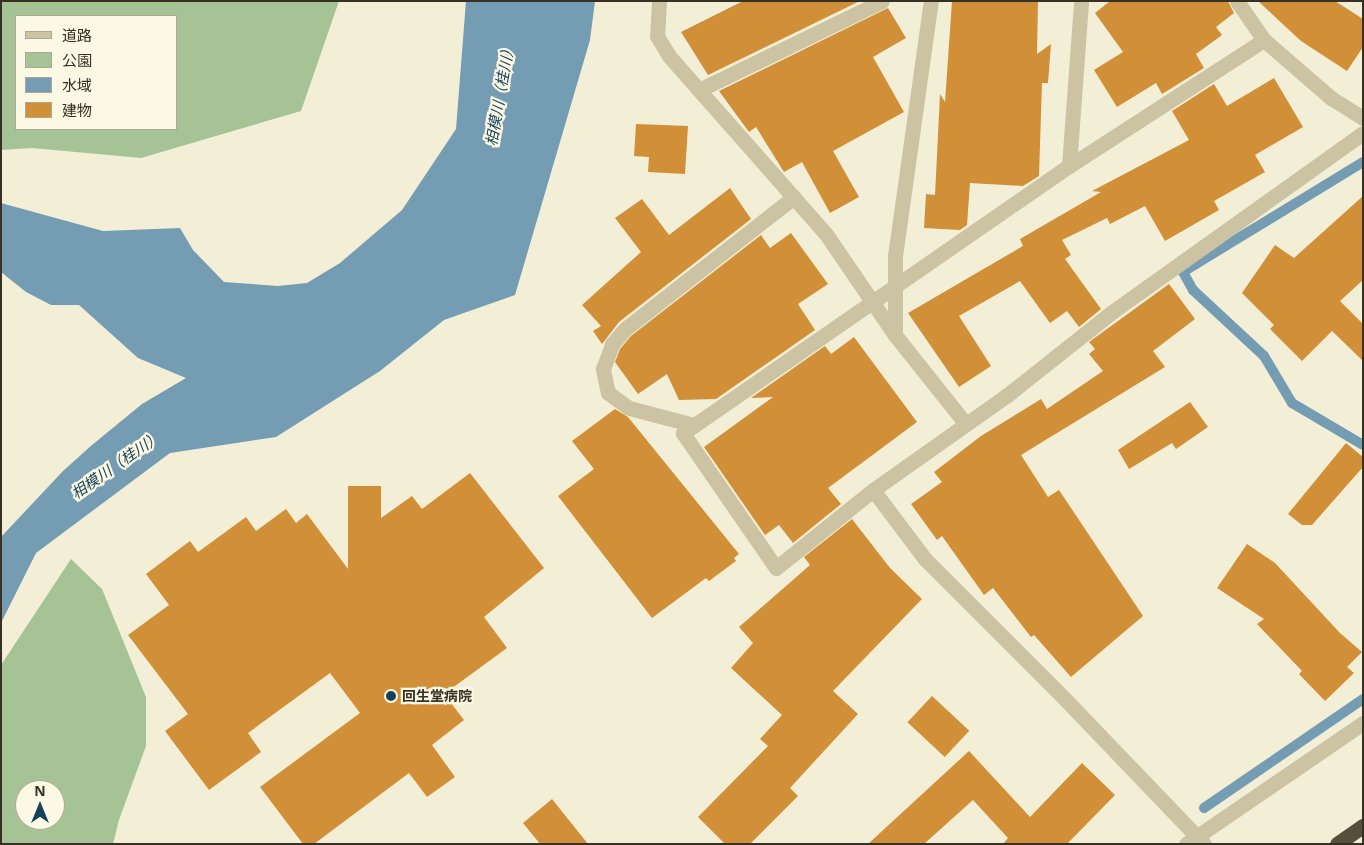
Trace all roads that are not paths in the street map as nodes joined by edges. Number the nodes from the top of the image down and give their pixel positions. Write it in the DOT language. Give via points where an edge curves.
graph roads {
  1 [pos="659,1"];
  2 [pos="882,1"];
  3 [pos="931,1"];
  4 [pos="1081,1"];
  5 [pos="1237,1"];
  6 [pos="1264,40"];
  7 [pos="699,90"];
  8 [pos="1363,118"];
  9 [pos="1363,133"];
  10 [pos="1068,166"];
  11 [pos="794,197"];
  12 [pos="895,288"];
  13 [pos="872,302"];
  14 [pos="896,335"];
  15 [pos="966,423"];
  16 [pos="694,425"];
  17 [pos="873,490"];
  18 [pos="1363,722"];
  19 [pos="1363,826"];
  20 [pos="1196,841"];
  21 [pos="1336,844"];
  1 -- 7 [label="street" via="657,36 669,56"];
  2 -- 7 [label="street"];
  3 -- 12 [label="street" via="894,256"];
  4 -- 10 [label="street"];
  5 -- 6 [label="street"];
  6 -- 8 [label="street" via="1331,98"];
  6 -- 10 [label="street"];
  7 -- 11 [label="street"];
  9 -- 15 [label="street" via="1112,312 1006,396"];
  10 -- 12 [label="street"];
  11 -- 13 [label="street" via="826,234"];
  11 -- 16 [label="street" via="625,329 612,344 602,369 608,393 629,408"];
  12 -- 13 [label="street"];
  12 -- 14 [label="street"];
  13 -- 14 [label="street"];
  13 -- 16 [label="street"];
  14 -- 15 [label="street"];
  15 -- 17 [label="street"];
  16 -- 17 [label="street" via="683,432 776,568"];
  17 -- 20 [label="street" via="925,559"];
  18 -- 20 [label="street"];
  19 -- 21 [label="highway"];
}
